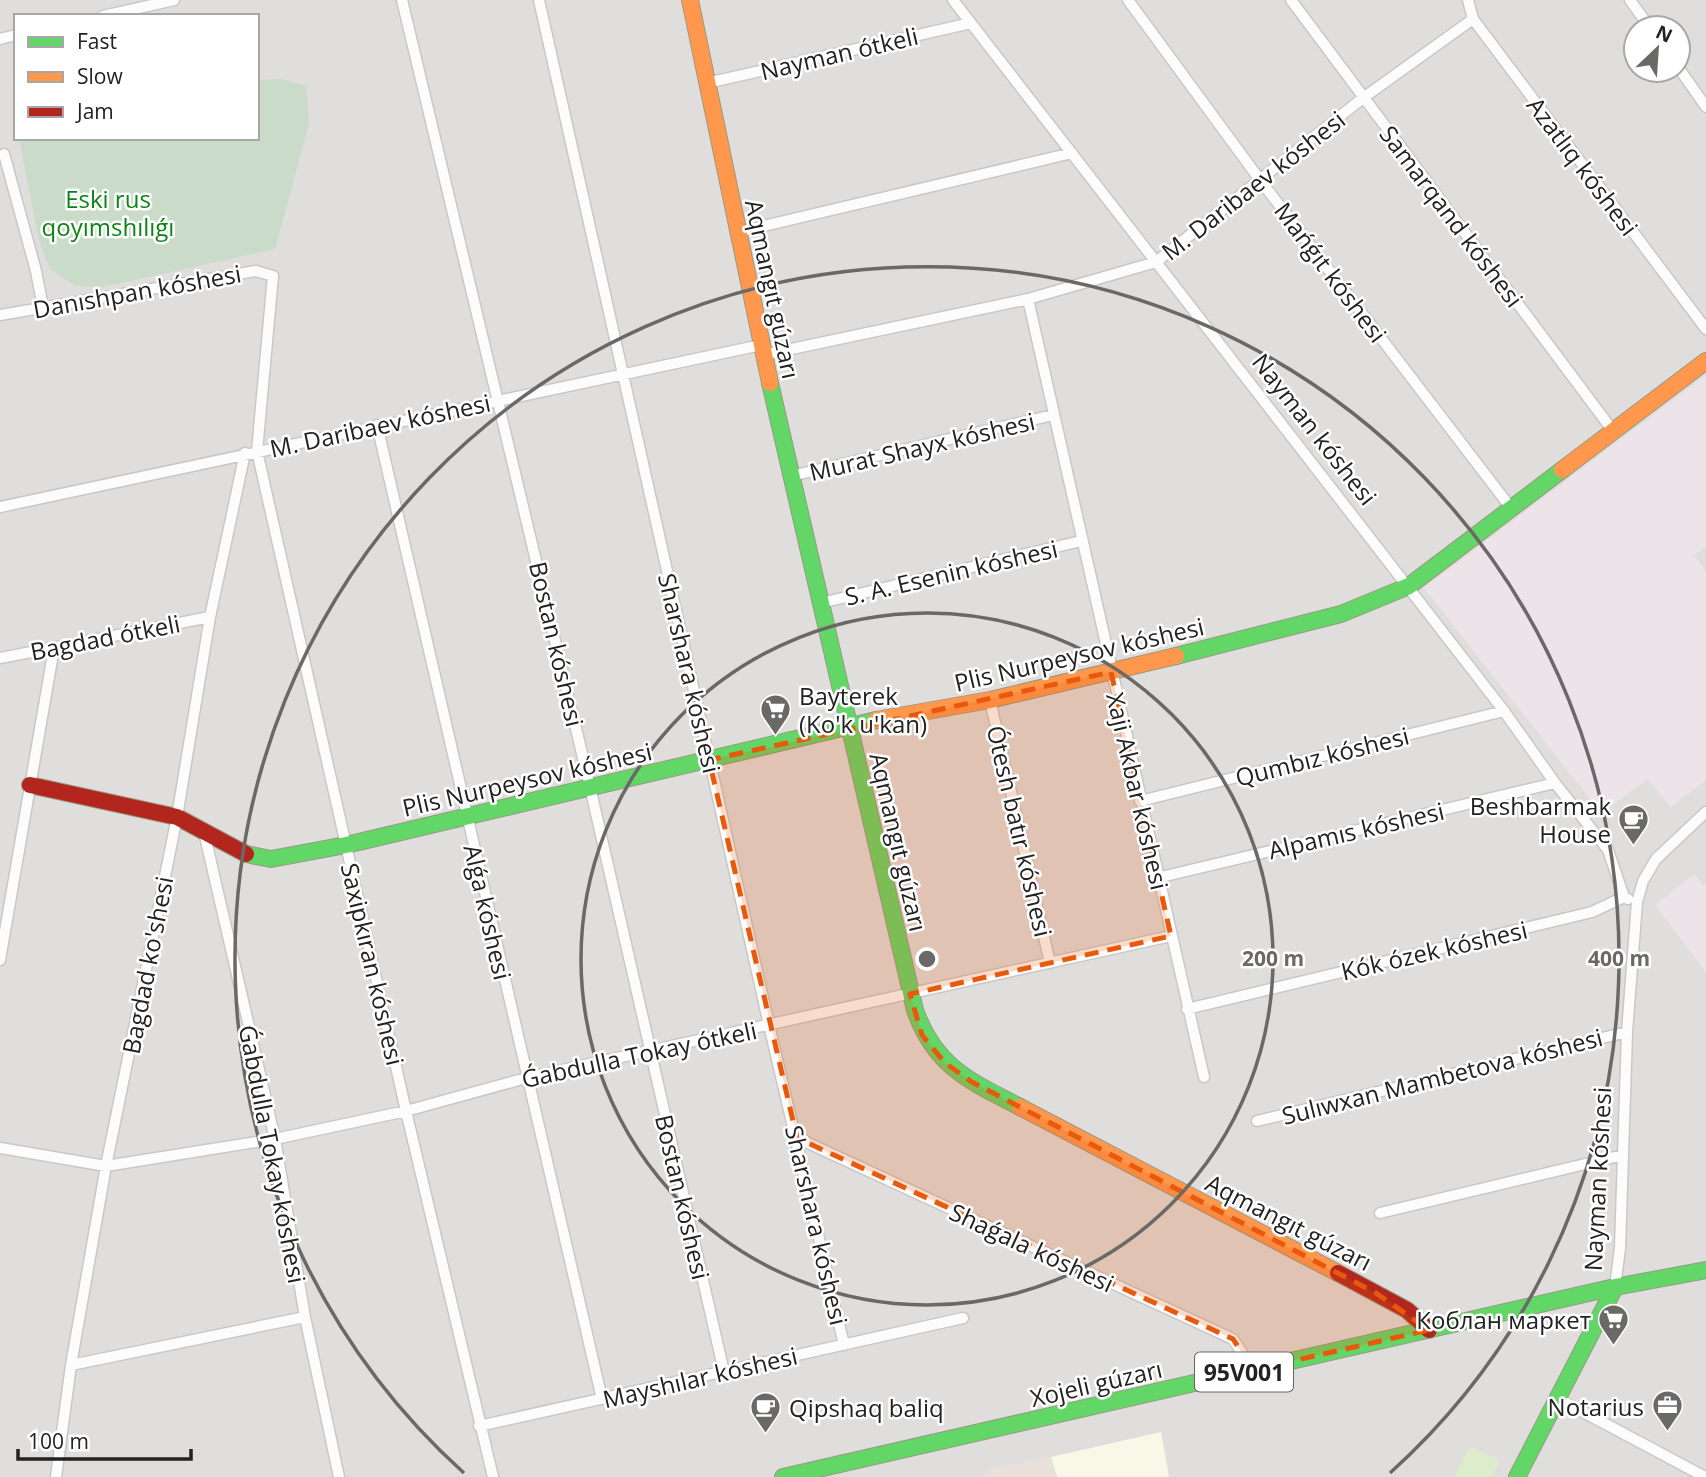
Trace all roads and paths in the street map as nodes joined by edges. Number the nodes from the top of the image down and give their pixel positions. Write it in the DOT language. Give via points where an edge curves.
graph roads {
  1 [pos="174,0"];
  2 [pos="402,0"];
  3 [pos="539,0"];
  4 [pos="690,0"];
  5 [pos="953,0"];
  6 [pos="1128,0"];
  7 [pos="1291,0"];
  8 [pos="1468,0"];
  9 [pos="112,14"];
  10 [pos="1473,19"];
  11 [pos="971,23"];
  12 [pos="707,83"];
  13 [pos="1690,84"];
  14 [pos="1363,98"];
  15 [pos="1706,107"];
  16 [pos="1072,153"];
  17 [pos="4,154"];
  18 [pos="1260,180"];
  19 [pos="738,232"];
  20 [pos="1156,262"];
  21 [pos="273,276"];
  22 [pos="1028,299"];
  23 [pos="43,307"];
  24 [pos="0,315"];
  25 [pos="1706,330"];
  26 [pos="762,350"];
  27 [pos="1706,361"];
  28 [pos="623,374"];
  29 [pos="499,400"];
  30 [pos="1052,415"];
  31 [pos="377,425"];
  32 [pos="1613,431"];
  33 [pos="257,450"];
  34 [pos="245,453"];
  35 [pos="791,476"];
  36 [pos="0,507"];
  37 [pos="1511,508"];
  38 [pos="1081,541"];
  39 [pos="1409,586"];
  40 [pos="821,603"];
  41 [pos="210,617"];
  42 [pos="54,648"];
  43 [pos="0,658"];
  44 [pos="1111,672"];
  45 [pos="990,700"];
  46 [pos="1504,711"];
  47 [pos="850,725"];
  48 [pos="709,760"];
  49 [pos="1555,783"];
  50 [pos="30,785"];
  51 [pos="590,787"];
  52 [pos="1140,802"];
  53 [pos="1706,812"];
  54 [pos="466,816"];
  55 [pos="177,817"];
  56 [pos="204,832"];
  57 [pos="346,845"];
  58 [pos="1157,877"];
  59 [pos="1624,897"];
  60 [pos="1637,902"];
  61 [pos="1171,936"];
  62 [pos="0,960"];
  63 [pos="1050,963"];
  64 [pos="910,994"];
  65 [pos="1187,1009"];
  66 [pos="769,1025"];
  67 [pos="1627,1031"];
  68 [pos="649,1051"];
  69 [pos="1203,1077"];
  70 [pos="526,1078"];
  71 [pos="406,1111"];
  72 [pos="1256,1121"];
  73 [pos="797,1138"];
  74 [pos="275,1139"];
  75 [pos="0,1148"];
  76 [pos="1623,1155"];
  77 [pos="106,1166"];
  78 [pos="1380,1213"];
  79 [pos="1706,1270"];
  80 [pos="1615,1287"];
  81 [pos="305,1317"];
  82 [pos="963,1318"];
  83 [pos="1429,1329"];
  84 [pos="844,1345"];
  85 [pos="71,1365"];
  86 [pos="1253,1370"];
  87 [pos="724,1372"];
  88 [pos="1557,1398"];
  89 [pos="602,1399"];
  90 [pos="479,1426"];
  91 [pos="56,1477"];
  92 [pos="338,1477"];
  93 [pos="493,1477"];
  94 [pos="783,1477"];
  95 [pos="1517,1477"];
  96 [pos="1705,1477"];
  1 -- 9 [label="street"];
  2 -- 29 [label="street, Bostan kóshesi"];
  3 -- 28 [label="street, Sharshara kóshesi"];
  4 -- 12 [label="street, Aqmangıt gúzarı"];
  5 -- 11 [label="street, Nayman kóshesi"];
  6 -- 18 [label="street, Mańǵıt kóshesi"];
  7 -- 14 [label="street, Samarqand kóshesi"];
  8 -- 10 [label="street, Azatlıq kóshesi"];
  10 -- 14 [label="street, M. Daribaev kóshesi"];
  10 -- 25 [label="street, Azatlıq kóshesi"];
  11 -- 12 [label="street, Nayman ótkeli"];
  11 -- 16 [label="street, Nayman kóshesi"];
  12 -- 19 [label="street, Aqmangıt gúzarı"];
  13 -- 15 [label="street"];
  14 -- 18 [label="street, M. Daribaev kóshesi"];
  14 -- 32 [label="street, Samarqand kóshesi"];
  16 -- 19 [label="street"];
  16 -- 20 [label="street, Nayman kóshesi"];
  17 -- 23 [label="street"];
  18 -- 20 [label="street, M. Daribaev kóshesi"];
  18 -- 37 [label="street, Mańǵıt kóshesi"];
  19 -- 26 [label="street, Aqmangıt gúzarı"];
  20 -- 22 [label="street, M. Daribaev kóshesi"];
  20 -- 39 [label="street, Nayman kóshesi"];
  21 -- 23 [label="street, Danıshpan kóshesi" via="256,271"];
  21 -- 33 [label="street, Saxipkıran kóshesi"];
  22 -- 26 [label="street, M. Daribaev kóshesi"];
  22 -- 30 [label="street, Xaji Akbar kóshesi"];
  23 -- 24 [label="street, Danıshpan kóshesi"];
  26 -- 28 [label="street, M. Daribaev kóshesi"];
  26 -- 35 [label="street, Aqmangıt gúzarı"];
  27 -- 32 [label="street, Plis Nurpeysov kóshesi"];
  28 -- 29 [label="street, M. Daribaev kóshesi"];
  28 -- 48 [label="street, Sharshara kóshesi"];
  29 -- 31 [label="street, M. Daribaev kóshesi"];
  29 -- 51 [label="street, Bostan kóshesi"];
  30 -- 35 [label="street, Murat Shayx kóshesi"];
  30 -- 38 [label="street, Xaji Akbar kóshesi"];
  31 -- 33 [label="street, M. Daribaev kóshesi"];
  31 -- 54 [label="street, Alǵa kóshesi"];
  32 -- 37 [label="street, Plis Nurpeysov kóshesi"];
  33 -- 34 [label="street, M. Daribaev kóshesi"];
  33 -- 57 [label="street, Saxipkıran kóshesi"];
  34 -- 36 [label="street, M. Daribaev kóshesi"];
  34 -- 41 [label="street, Bagdad ko'shesi"];
  35 -- 40 [label="street, Aqmangıt gúzarı"];
  37 -- 39 [label="street, Plis Nurpeysov kóshesi"];
  38 -- 40 [label="street, S. A. Esenin kóshesi"];
  38 -- 44 [label="street, Xaji Akbar kóshesi"];
  39 -- 44 [label="street, Plis Nurpeysov kóshesi" via="1341,614"];
  39 -- 46 [label="street, Nayman kóshesi"];
  40 -- 47 [label="street, Aqmangıt gúzarı"];
  41 -- 42 [label="street, Bagdad ótkeli"];
  41 -- 55 [label="street, Bagdad ko'shesi"];
  42 -- 43 [label="street, Bagdad ótkeli"];
  42 -- 50 [label="street"];
  44 -- 45 [label="street, Plis Nurpeysov kóshesi"];
  44 -- 52 [label="street, Xaji Akbar kóshesi"];
  45 -- 47 [label="street, Plis Nurpeysov kóshesi"];
  45 -- 63 [label="street, Ótesh batır kóshesi"];
  46 -- 49 [label="street, Nayman kóshesi"];
  46 -- 52 [label="street, Qumbız kóshesi"];
  47 -- 48 [label="street, Plis Nurpeysov kóshesi"];
  47 -- 64 [label="street, Aqmangıt gúzarı"];
  48 -- 51 [label="street, Plis Nurpeysov kóshesi"];
  48 -- 66 [label="street, Sharshara kóshesi"];
  49 -- 58 [label="street, Alpamıs kóshesi"];
  49 -- 59 [label="street, Nayman kóshesi" via="1608,850"];
  50 -- 55 [label="street, Plis Nurpeysov kóshesi"];
  50 -- 62 [label="street"];
  51 -- 54 [label="street, Plis Nurpeysov kóshesi"];
  51 -- 68 [label="street, Bostan kóshesi"];
  52 -- 58 [label="street, Xaji Akbar kóshesi"];
  53 -- 60 [label="street, Nayman kóshesi" via="1656,859"];
  54 -- 57 [label="street, Plis Nurpeysov kóshesi"];
  54 -- 70 [label="street, Alǵa kóshesi"];
  55 -- 56 [label="street, Plis Nurpeysov kóshesi"];
  55 -- 77 [label="street, Bagdad ko'shesi"];
  56 -- 57 [label="street, Plis Nurpeysov kóshesi" via="244,853 271,859"];
  56 -- 74 [label="street, Ǵabdulla Tokay kóshesi"];
  57 -- 71 [label="street, Saxipkıran kóshesi"];
  58 -- 61 [label="street, Xaji Akbar kóshesi"];
  59 -- 60 [label="street"];
  59 -- 65 [label="street, Kók ózek kóshesi" via="1592,912"];
  60 -- 67 [label="street, Nayman kóshesi"];
  61 -- 63 [label="street, Ǵabdulla Tokay ótkeli"];
  61 -- 65 [label="street, Xaji Akbar kóshesi"];
  63 -- 64 [label="street, Ǵabdulla Tokay ótkeli"];
  64 -- 66 [label="street, Ǵabdulla Tokay ótkeli"];
  64 -- 83 [label="street, Aqmangıt gúzarı" via="922,1035 945,1063 972,1082 1376,1293"];
  65 -- 69 [label="street, Xaji Akbar kóshesi"];
  66 -- 68 [label="street, Ǵabdulla Tokay ótkeli"];
  66 -- 73 [label="street, Sharshara kóshesi"];
  67 -- 72 [label="street, Sulıwxan Mambetova kóshesi"];
  67 -- 76 [label="street, Nayman kóshesi"];
  68 -- 70 [label="street, Ǵabdulla Tokay ótkeli"];
  68 -- 87 [label="street, Bostan kóshesi"];
  70 -- 71 [label="street, Ǵabdulla Tokay ótkeli"];
  70 -- 89 [label="street, Alǵa kóshesi"];
  71 -- 74 [label="street, Ǵabdulla Tokay ótkeli"];
  71 -- 90 [label="street, Saxipkıran kóshesi"];
  73 -- 84 [label="street, Sharshara kóshesi"];
  73 -- 86 [label="street, Shaǵala kóshesi" via="1233,1339"];
  74 -- 77 [label="street, Ǵabdulla Tokay ótkeli"];
  74 -- 81 [label="street, Ǵabdulla Tokay kóshesi"];
  75 -- 77 [label="street, Ǵabdulla Tokay ótkeli"];
  76 -- 78 [label="street"];
  76 -- 80 [label="street, Nayman kóshesi"];
  77 -- 85 [label="street, Bagdad ko'shesi"];
  79 -- 80 [label="street, Xojeli gúzarı / 95V001"];
  80 -- 83 [label="street, Xojeli gúzarı / 95V001"];
  80 -- 88 [label="street, Nayman kóshesi"];
  81 -- 85 [label="street"];
  81 -- 92 [label="street, Ǵabdulla Tokay kóshesi"];
  82 -- 84 [label="street, Mayshılar kóshesi"];
  83 -- 86 [label="street, Xojeli gúzarı / 95V001"];
  84 -- 87 [label="street, Mayshılar kóshesi"];
  85 -- 91 [label="street, Bagdad ko'shesi"];
  86 -- 94 [label="street, Xojeli gúzarı / 95V001"];
  87 -- 89 [label="street, Mayshılar kóshesi"];
  88 -- 95 [label="street, Nayman kóshesi"];
  88 -- 96 [label="street"];
  89 -- 90 [label="street, Mayshılar kóshesi"];
  90 -- 93 [label="street, Saxipkıran kóshesi"];
}
